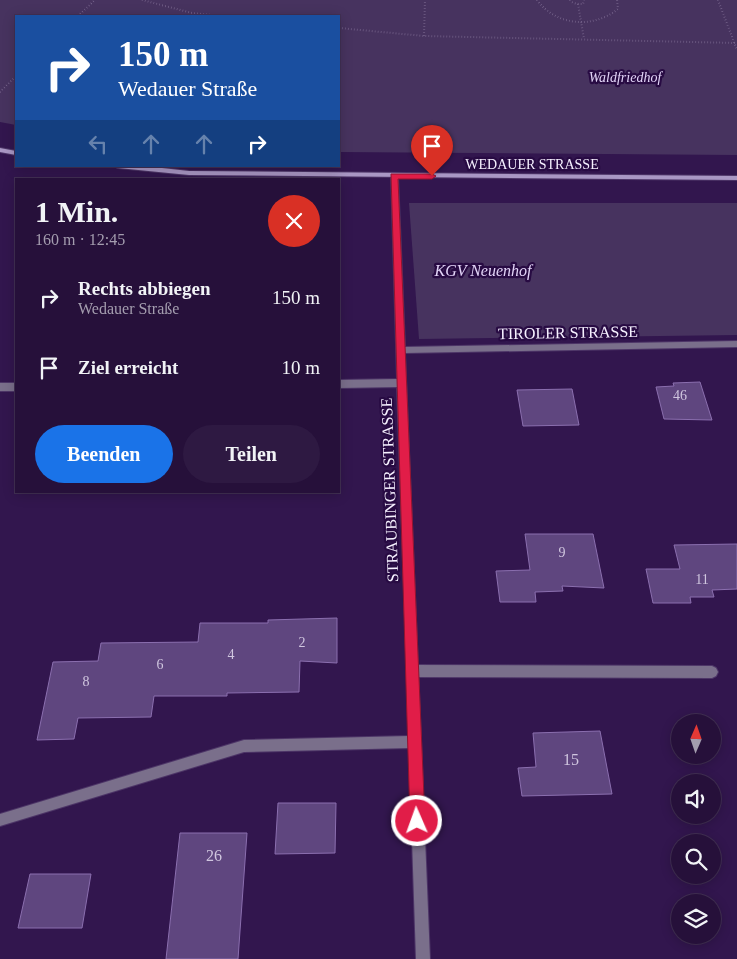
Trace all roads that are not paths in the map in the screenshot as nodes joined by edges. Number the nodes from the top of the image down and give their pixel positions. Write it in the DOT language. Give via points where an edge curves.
graph roads {
  1 [pos="0,150"];
  2 [pos="15,153"];
  3 [pos="128,167"];
  4 [pos="394,176"];
  5 [pos="737,178"];
  6 [pos="737,344"];
  7 [pos="400,350"];
  8 [pos="401,383"];
  9 [pos="340,384"];
  10 [pos="0,387"];
  11 [pos="15,387"];
  12 [pos="412,671"];
  13 [pos="712,672"];
  14 [pos="414,742"];
  15 [pos="0,820"];
  16 [pos="423,959"];
  1 -- 2 [label="street"];
  3 -- 4 [label="street, WEDAUER STRASSE" via="189,173"];
  4 -- 5 [label="street, WEDAUER STRASSE"];
  4 -- 7 [label="street, STRAUBINGER STRASSE"];
  6 -- 7 [label="street, TIROLER STRASSE"];
  7 -- 8 [label="street, STRAUBINGER STRASSE"];
  8 -- 9 [label="street"];
  8 -- 12 [label="street, STRAUBINGER STRASSE"];
  10 -- 11 [label="street"];
  12 -- 13 [label="street"];
  12 -- 14 [label="street, STRAUBINGER STRASSE"];
  14 -- 15 [label="street" via="244,746"];
  14 -- 16 [label="street, STRAUBINGER STRASSE"];
}
